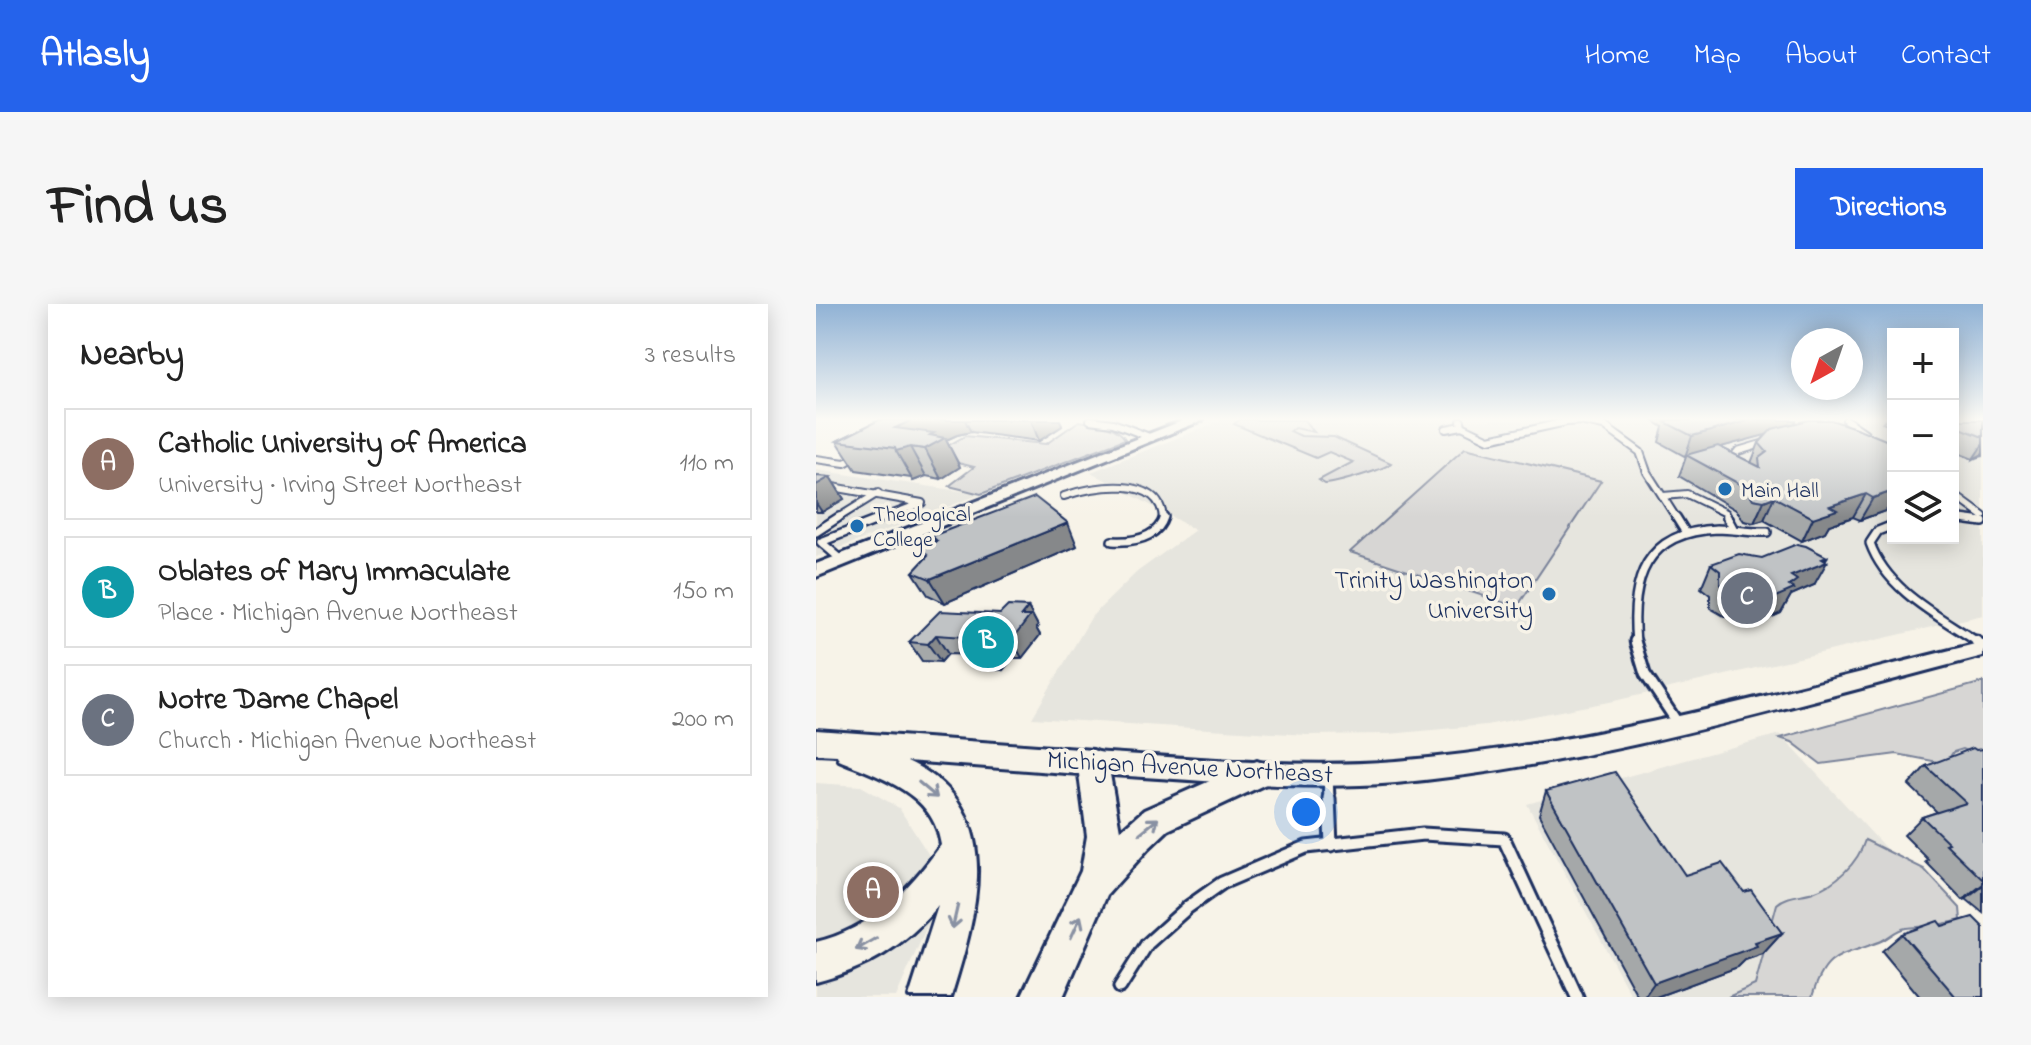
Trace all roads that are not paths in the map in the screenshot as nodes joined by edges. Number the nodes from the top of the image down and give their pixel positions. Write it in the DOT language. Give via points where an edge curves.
graph roads {
  1 [pos="1119,452"];
  2 [pos="1640,452"];
  3 [pos="1738,452"];
  4 [pos="858,456"];
  5 [pos="816,459"];
  6 [pos="1745,469"];
  7 [pos="817,484"];
  8 [pos="878,493"];
  9 [pos="1064,496"];
  10 [pos="1663,496"];
  11 [pos="1959,499"];
  12 [pos="1959,518"];
  13 [pos="1983,519"];
  14 [pos="1887,527"];
  15 [pos="1733,528"];
  16 [pos="816,532"];
  17 [pos="1767,532"];
  18 [pos="1686,533"];
  19 [pos="819,540"];
  20 [pos="1112,541"];
  21 [pos="843,561"];
  22 [pos="816,571"];
  23 [pos="1983,647"];
  24 [pos="1679,726"];
  25 [pos="825,743"];
  26 [pos="1093,763"];
  27 [pos="1257,774"];
  28 [pos="1328,774"];
  29 [pos="1331,845"];
  30 [pos="958,849"];
  31 [pos="1096,883"];
  32 [pos="816,962"];
  33 [pos="1120,987"];
  34 [pos="930,997"];
  35 [pos="1042,997"];
  36 [pos="1577,997"];
  1 -- 21 [label="main road"];
  2 -- 10 [label="lane"];
  3 -- 6 [label="lane" via="1735,460"];
  4 -- 5 [label="lane" via="845,463"];
  7 -- 8 [label="lane"];
  8 -- 16 [label="lane"];
  8 -- 19 [label="lane" via="922,503"];
  9 -- 20 [label="lane" via="1108,486 1155,497 1163,509 1159,529 1143,539"];
  10 -- 15 [label="lane" via="1687,494 1726,513"];
  10 -- 18 [label="lane"];
  11 -- 13 [label="lane"];
  12 -- 13 [label="lane"];
  14 -- 23 [label="lane" via="1870,543 1881,569"];
  15 -- 17 [label="lane"];
  15 -- 18 [label="lane"];
  18 -- 24 [label="lane" via="1671,537 1655,551 1637,590 1635,609 1638,657"];
  19 -- 21 [label="lane"];
  21 -- 22 [label="main road"];
  23 -- 24 [label="main road, Michigan Avenue Northeast"];
  24 -- 28 [label="main road, Michigan Avenue Northeast" via="1525,758"];
  25 -- 26 [label="main road, Michigan Avenue Northeast"];
  25 -- 30 [label="main road, one-way" via="931,791 947,811"];
  26 -- 27 [label="main road, Michigan Avenue Northeast"];
  26 -- 31 [label="main road" via="1104,836"];
  27 -- 28 [label="main road, Michigan Avenue Northeast"];
  31 -- 27 [label="main road, one-way" via="1156,820"];
  28 -- 29 [label="lane"];
  29 -- 33 [label="lane" via="1306,847 1222,883 1147,944"];
  29 -- 36 [label="lane" via="1423,834 1504,839"];
  30 -- 32 [label="main road, one-way" via="928,892 889,930 847,954"];
  30 -- 34 [label="main road, one-way" via="957,910"];
  35 -- 31 [label="main road, one-way"];
}
